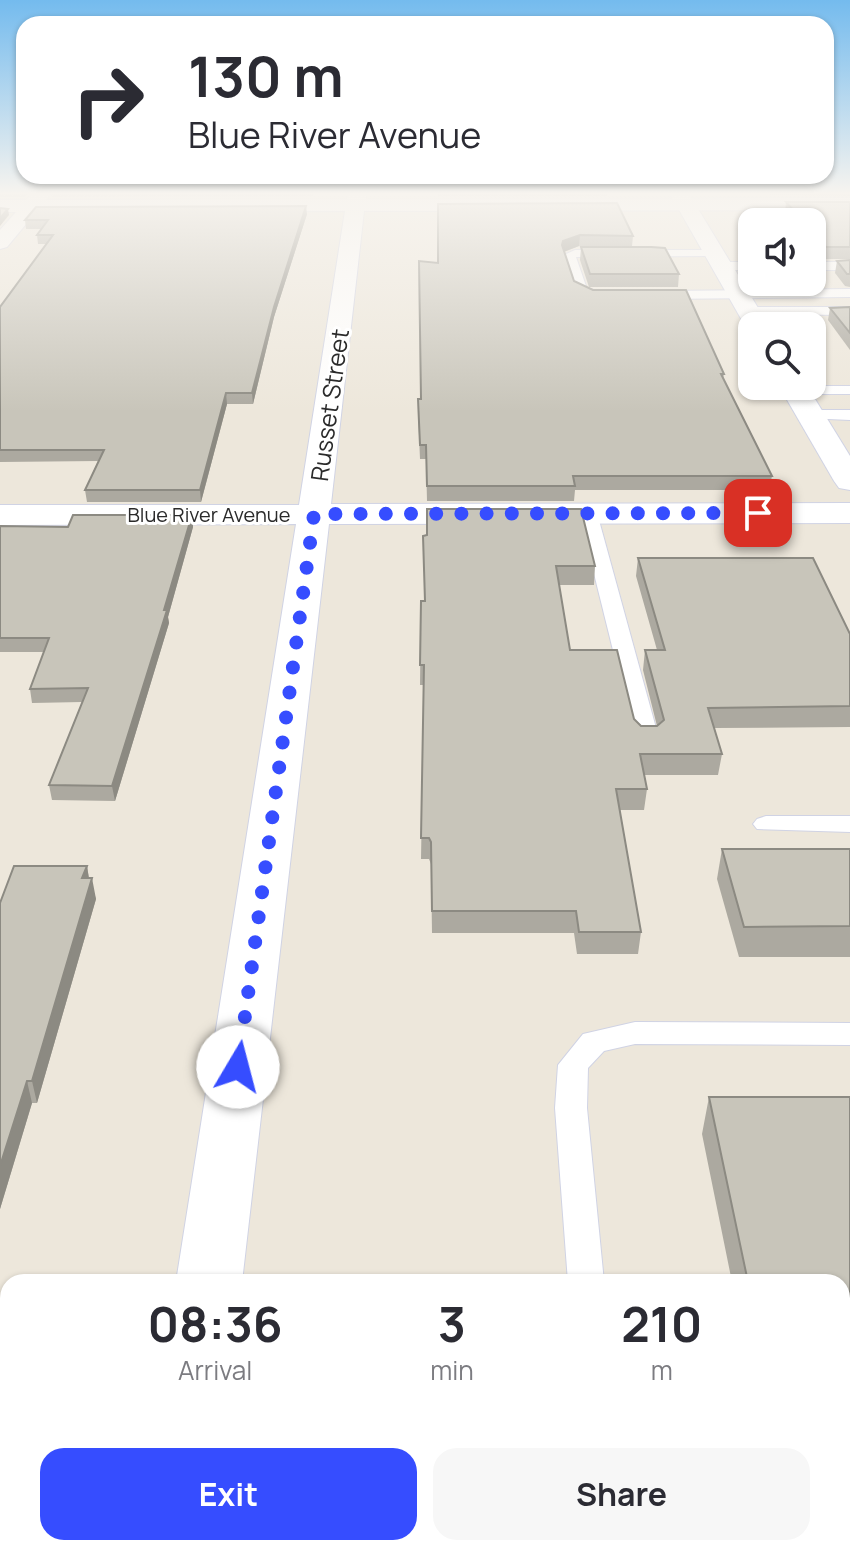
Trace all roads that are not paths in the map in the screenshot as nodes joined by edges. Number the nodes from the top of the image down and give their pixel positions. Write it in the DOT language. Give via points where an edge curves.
graph roads {
  1 [pos="348,267"];
  2 [pos="574,267"];
  3 [pos="722,267"];
  4 [pos="826,293"];
  5 [pos="850,293"];
  6 [pos="623,295"];
  7 [pos="639,295"];
  8 [pos="808,296"];
  9 [pos="748,310"];
  10 [pos="850,311"];
  11 [pos="826,389"];
  12 [pos="850,390"];
  13 [pos="802,400"];
  14 [pos="811,415"];
  15 [pos="850,415"];
  16 [pos="850,481"];
  17 [pos="588,513"];
  18 [pos="850,513"];
  19 [pos="314,514"];
  20 [pos="0,515"];
  21 [pos="647,739"];
  22 [pos="766,824"];
  23 [pos="850,824"];
  24 [pos="850,1034"];
  25 [pos="210,1274"];
  26 [pos="585,1274"];
  1 -- 19 [label="street, Russet Street"];
  2 -- 6 [label="lane" via="582,292"];
  3 -- 9 [label="street"];
  4 -- 5 [label="lane"];
  7 -- 9 [label="lane"];
  8 -- 9 [label="lane"];
  9 -- 10 [label="lane"];
  11 -- 12 [label="lane"];
  13 -- 14 [label="street"];
  14 -- 15 [label="lane"];
  14 -- 16 [label="street"];
  17 -- 18 [label="street, Blue River Avenue"];
  17 -- 19 [label="street, Blue River Avenue"];
  17 -- 21 [label="lane"];
  19 -- 20 [label="street, Blue River Avenue"];
  19 -- 25 [label="street, Russet Street"];
  22 -- 23 [label="lane"];
  24 -- 26 [label="lane" via="635,1033 594,1042 573,1065 571,1108"];
}
